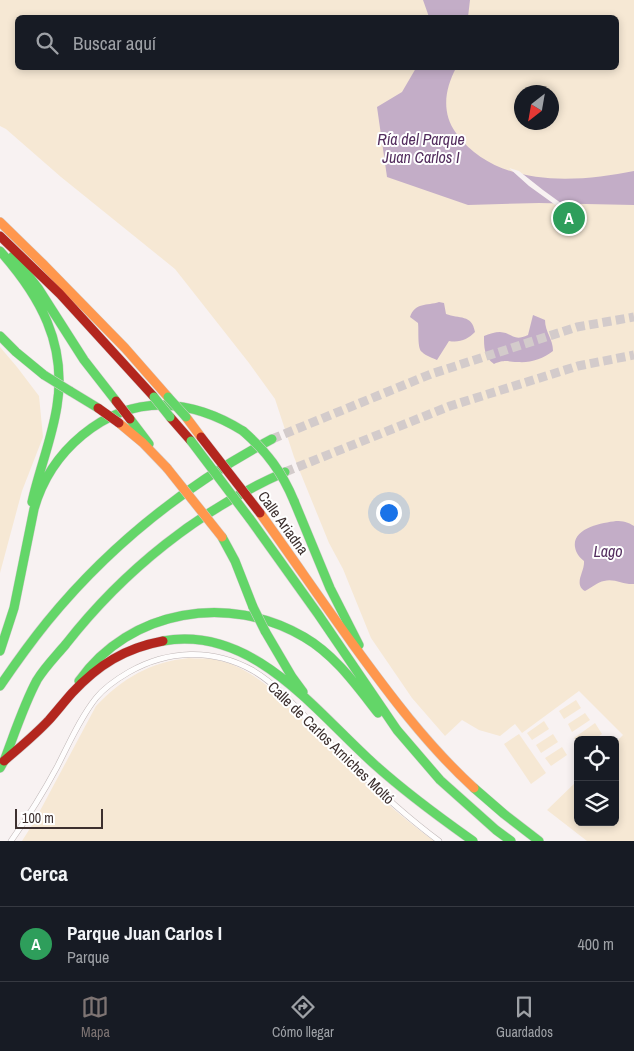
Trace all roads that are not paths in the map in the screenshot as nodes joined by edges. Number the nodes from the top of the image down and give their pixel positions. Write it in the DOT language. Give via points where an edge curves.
graph roads {
  1 [pos="0,222"];
  2 [pos="0,236"];
  3 [pos="0,243"];
  4 [pos="0,251"];
  5 [pos="0,336"];
  6 [pos="272,439"];
  7 [pos="167,468"];
  8 [pos="285,472"];
  9 [pos="20,576"];
  10 [pos="0,651"];
  11 [pos="374,674"];
  12 [pos="0,686"];
  13 [pos="70,695"];
  14 [pos="313,705"];
  15 [pos="396,730"];
  16 [pos="2,765"];
  17 [pos="11,841"];
  18 [pos="439,841"];
  19 [pos="473,841"];
  20 [pos="511,841"];
  21 [pos="539,841"];
  1 -- 11 [label="highway, Calle Ariadna, bridge" via="125,348 186,417 260,513"];
  2 -- 15 [label="highway, Calle Ariadna, bridge" via="85,320 220,477"];
  3 -- 7 [label="highway, bridge" via="33,279 75,346"];
  4 -- 9 [label="highway" via="24,278 44,312 53,334 60,378 57,406 35,485"];
  5 -- 7 [label="highway, bridge" via="44,375 119,423"];
  6 -- 12 [label="highway" via="168,505 114,551 55,613"];
  7 -- 14 [label="highway, bridge" via="222,537 265,631"];
  8 -- 16 [label="highway" via="230,500 172,538 116,586 38,679"];
  9 -- 10 [label="highway" via="12,618"];
  9 -- 11 [label="highway, bridge" via="38,497 49,472 76,439 119,414 145,407 191,408 232,423 261,447 277,467 330,588"];
  11 -- 21 [label="highway, Calle Ariadna" via="442,756 502,812"];
  13 -- 14 [label="highway" via="96,670 119,655 155,642 188,639 230,646 249,655"];
  13 -- 15 [label="highway" via="95,660 136,631 174,617 209,611 227,612 263,618 304,636 348,674"];
  13 -- 16 [label="highway"];
  14 -- 19 [label="highway" via="408,794"];
  15 -- 20 [label="highway, Calle Ariadna" via="440,780"];
  17 -- 18 [label="street, Calle de Carlos Arniches Moltó" via="30,814 90,706 104,689 143,664 188,654 230,660 267,680 378,791"];
}
